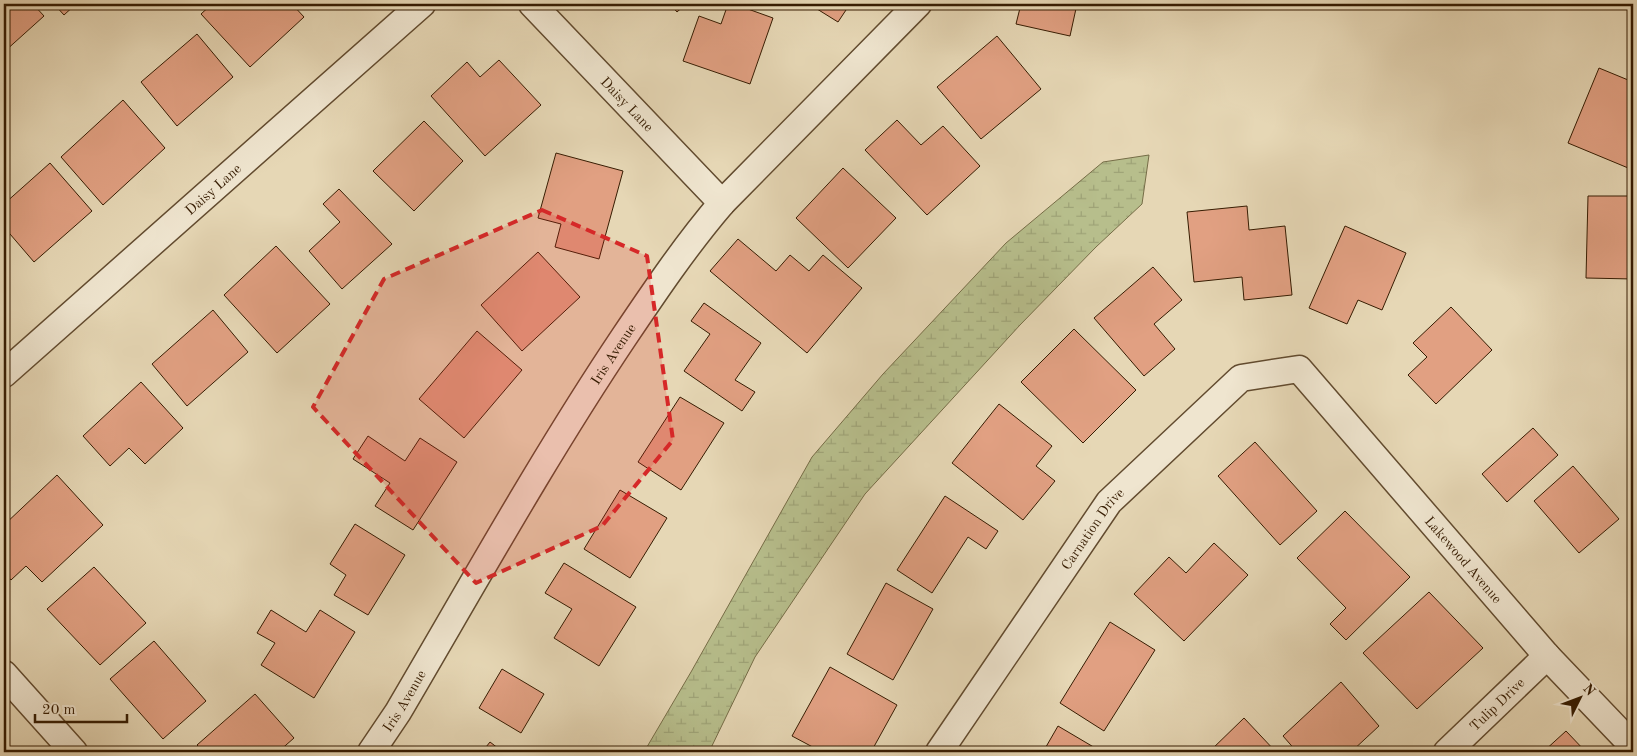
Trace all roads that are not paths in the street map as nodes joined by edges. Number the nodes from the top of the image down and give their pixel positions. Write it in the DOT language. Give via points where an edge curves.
graph roads {
  1 [pos="422,4"];
  2 [pos="532,4"];
  3 [pos="918,4"];
  4 [pos="722,203"];
  5 [pos="1299,369"];
  6 [pos="4,374"];
  7 [pos="1547,656"];
  8 [pos="4,674"];
  9 [pos="1633,746"];
  10 [pos="74,752"];
  11 [pos="371,752"];
  12 [pos="939,752"];
  13 [pos="1446,752"];
  1 -- 6 [label="street, Daisy Lane"];
  2 -- 4 [label="street, Daisy Lane"];
  3 -- 4 [label="street, Iris Avenue"];
  4 -- 11 [label="street, Iris Avenue" via="652,296 580,402 398,712"];
  5 -- 7 [label="street, Lakewood Avenue"];
  5 -- 12 [label="street, Carnation Drive" via="1241,378 1109,502"];
  7 -- 9 [label="street, Lakewood Avenue"];
  7 -- 13 [label="street, Tulip Drive"];
  8 -- 10 [label="street"];
}
